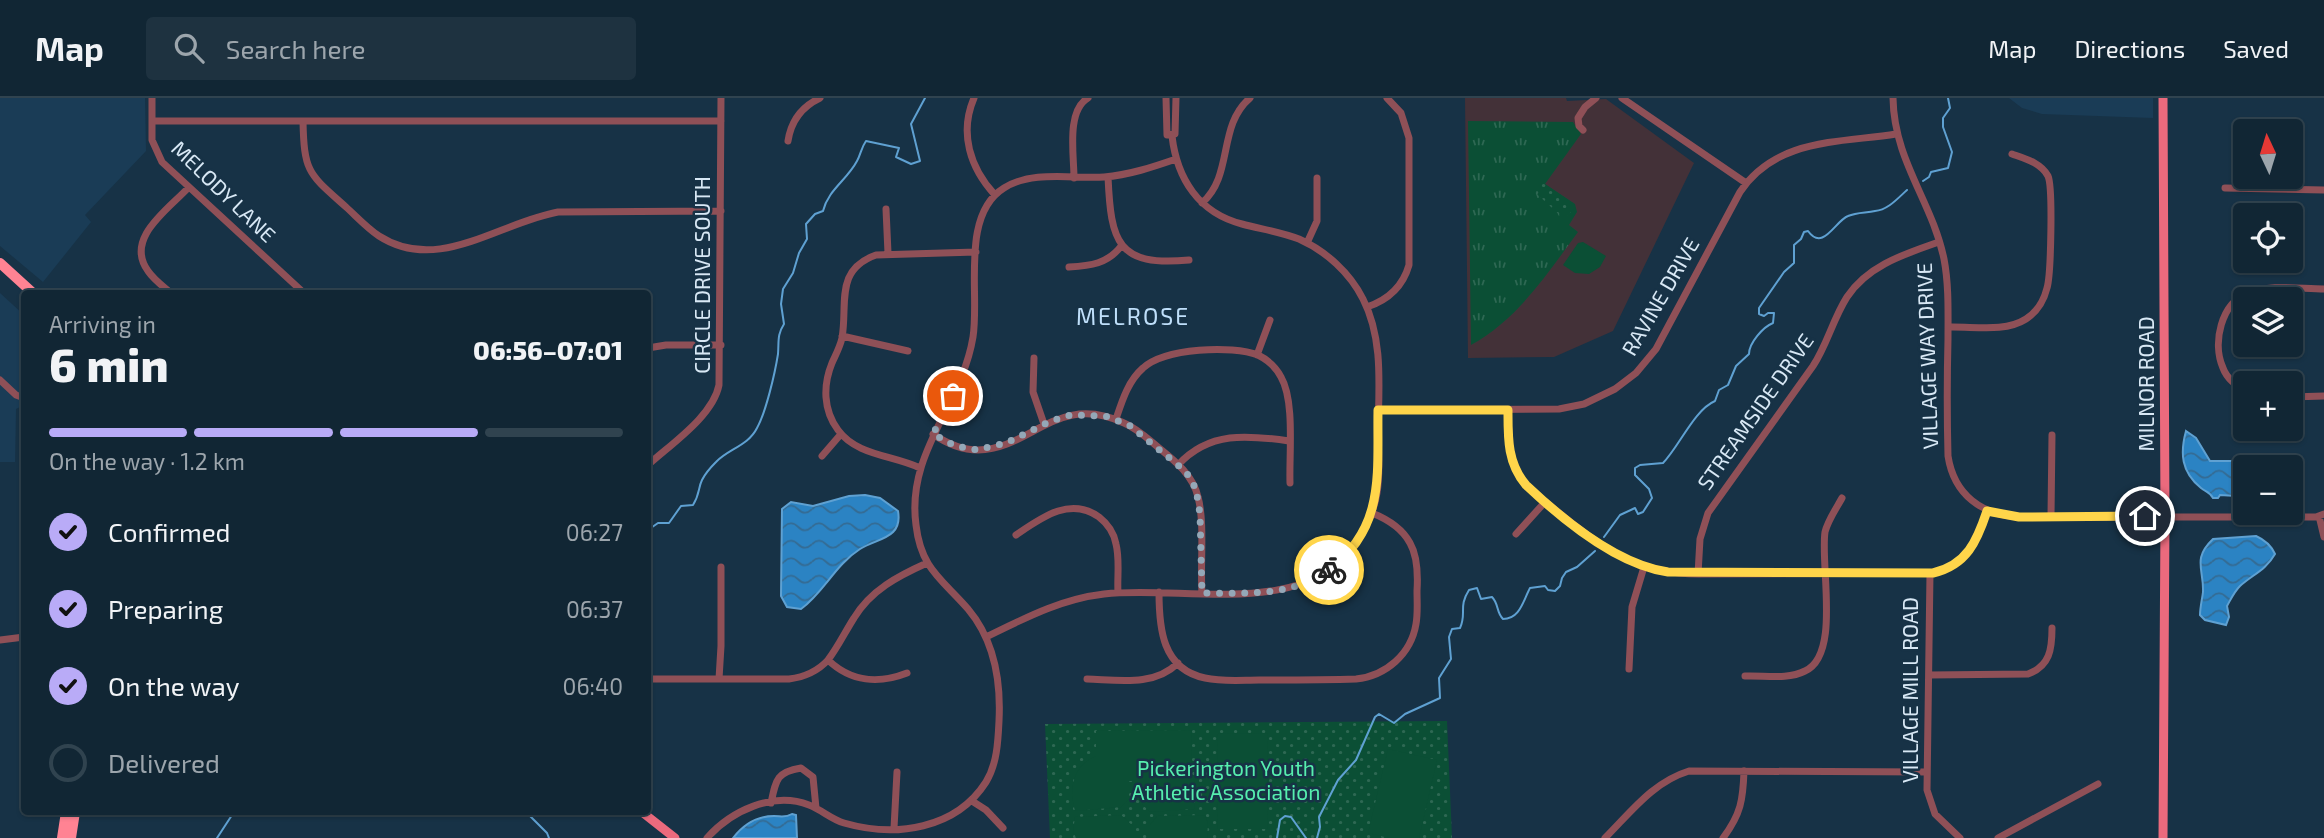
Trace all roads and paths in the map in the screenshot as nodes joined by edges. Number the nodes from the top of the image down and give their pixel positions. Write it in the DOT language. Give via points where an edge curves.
graph roads {
  1 [pos="152,98"];
  2 [pos="721,98"];
  3 [pos="820,98"];
  4 [pos="974,98"];
  5 [pos="1088,98"];
  6 [pos="1166,98"];
  7 [pos="1176,98"];
  8 [pos="1250,98"];
  9 [pos="1387,98"];
  10 [pos="1596,98"];
  11 [pos="1622,98"];
  12 [pos="1893,98"];
  13 [pos="2163,98"];
  14 [pos="152,121"];
  15 [pos="303,121"];
  16 [pos="721,121"];
  17 [pos="1583,131"];
  18 [pos="1896,134"];
  19 [pos="1171,136"];
  20 [pos="788,141"];
  21 [pos="2012,154"];
  22 [pos="1176,159"];
  23 [pos="1108,177"];
  24 [pos="1074,178"];
  25 [pos="1317,178"];
  26 [pos="1746,183"];
  27 [pos="189,187"];
  28 [pos="2225,188"];
  29 [pos="2324,190"];
  30 [pos="995,195"];
  31 [pos="1202,204"];
  32 [pos="886,209"];
  33 [pos="721,211"];
  34 [pos="1940,242"];
  35 [pos="1307,243"];
  36 [pos="1122,245"];
  37 [pos="976,252"];
  38 [pos="888,253"];
  39 [pos="1189,260"];
  40 [pos="0,263"];
  41 [pos="1069,267"];
  42 [pos="2324,289"];
  43 [pos="30,290"];
  44 [pos="168,290"];
  45 [pos="301,290"];
  46 [pos="1367,307"];
  47 [pos="1270,320"];
  48 [pos="1948,327"];
  49 [pos="842,336"];
  50 [pos="721,345"];
  51 [pos="651,347"];
  52 [pos="908,351"];
  53 [pos="1257,355"];
  54 [pos="1034,358"];
  55 [pos="0,380"];
  56 [pos="2233,383"];
  57 [pos="2324,396"];
  58 [pos="21,397"];
  59 [pos="2303,397"];
  60 [pos="1378,410"];
  61 [pos="1508,410"];
  62 [pos="1116,419"];
  63 [pos="1044,424"];
  64 [pos="841,434"];
  65 [pos="933,434"];
  66 [pos="2052,435"];
  67 [pos="1289,442"];
  68 [pos="822,456"];
  69 [pos="651,462"];
  70 [pos="1178,465"];
  71 [pos="920,468"];
  72 [pos="1290,484"];
  73 [pos="1842,498"];
  74 [pos="1545,502"];
  75 [pos="1987,511"];
  76 [pos="1372,513"];
  77 [pos="2321,515"];
  78 [pos="2052,516"];
  79 [pos="2165,516"];
  80 [pos="1516,534"];
  81 [pos="1016,535"];
  82 [pos="2324,537"];
  83 [pos="928,563"];
  84 [pos="721,567"];
  85 [pos="1644,567"];
  86 [pos="1698,573"];
  87 [pos="1825,573"];
  88 [pos="1930,573"];
  89 [pos="1159,592"];
  90 [pos="1118,593"];
  91 [pos="1202,593"];
  92 [pos="2052,628"];
  93 [pos="21,637"];
  94 [pos="986,637"];
  95 [pos="0,640"];
  96 [pos="828,660"];
  97 [pos="1178,663"];
  98 [pos="1629,669"];
  99 [pos="907,673"];
  100 [pos="1929,675"];
  101 [pos="1745,676"];
  102 [pos="651,679"];
  103 [pos="719,679"];
  104 [pos="1087,679"];
  105 [pos="1744,771"];
  106 [pos="897,772"];
  107 [pos="1927,772"];
  108 [pos="2098,784"];
  109 [pos="972,801"];
  110 [pos="771,803"];
  111 [pos="816,808"];
  112 [pos="66,815"];
  113 [pos="75,815"];
  114 [pos="646,815"];
  115 [pos="894,828"];
  116 [pos="1003,828"];
  117 [pos="62,838"];
  118 [pos="71,838"];
  119 [pos="675,838"];
  120 [pos="707,838"];
  121 [pos="1605,838"];
  122 [pos="1723,838"];
  123 [pos="1961,838"];
  124 [pos="1998,838"];
  125 [pos="2163,838"];
  1 -- 14 [label="street, MELODY LANE"];
  2 -- 16 [label="street, CIRCLE DRIVE SOUTH"];
  3 -- 20 [label="street" via="797,116"];
  4 -- 30 [label="street" via="968,146 976,169"];
  5 -- 24 [label="street" via="1075,113"];
  6 -- 19 [label="street" via="1167,135"];
  7 -- 19 [label="street" via="1175,134"];
  8 -- 31 [label="street" via="1234,118 1221,176"];
  9 -- 46 [label="street" via="1401,113 1409,138 1410,254 1400,284 1389,296"];
  10 -- 17 [label="street" via="1578,118"];
  11 -- 26 [label="street"];
  12 -- 18 [label="street, VILLAGE WAY DRIVE"];
  13 -- 79 [label="main road, MILNOR ROAD"];
  14 -- 15 [label="street"];
  14 -- 27 [label="street, MELODY LANE" via="158,156"];
  15 -- 16 [label="street"];
  15 -- 33 [label="street" via="303,152 318,181 373,232 411,249 446,250 558,212"];
  16 -- 33 [label="street, CIRCLE DRIVE SOUTH"];
  18 -- 26 [label="street, RAVINE DRIVE" via="1801,147 1766,165"];
  18 -- 34 [label="street, VILLAGE WAY DRIVE"];
  19 -- 22 [label="street"];
  21 -- 48 [label="street" via="2042,168 2049,181 2050,271 2045,296 2030,316 2015,324"];
  22 -- 23 [label="street"];
  22 -- 31 [label="street" via="1186,185"];
  23 -- 24 [label="street"];
  23 -- 36 [label="street" via="1111,219"];
  24 -- 30 [label="street" via="1028,179"];
  25 -- 35 [label="street" via="1317,221"];
  26 -- 61 [label="street, RAVINE DRIVE" via="1656,349 1636,373 1608,394 1576,406"];
  27 -- 44 [label="street" via="151,226 141,247 148,272"];
  27 -- 45 [label="street, MELODY LANE"];
  28 -- 29 [label="street"];
  30 -- 37 [label="street" via="979,221"];
  31 -- 35 [label="street" via="1230,221"];
  32 -- 38 [label="street"];
  33 -- 50 [label="street, CIRCLE DRIVE SOUTH"];
  34 -- 48 [label="street, VILLAGE WAY DRIVE"];
  34 -- 86 [label="street, STREAMSIDE DRIVE" via="1880,266 1846,299 1822,352 1708,513 1700,539"];
  35 -- 46 [label="street" via="1344,272"];
  36 -- 39 [label="street" via="1146,260"];
  36 -- 41 [label="street" via="1103,262"];
  37 -- 38 [label="street"];
  37 -- 65 [label="street" via="975,323 969,357"];
  38 -- 49 [label="street" via="869,258 852,273 844,290"];
  40 -- 43 [label="highway"];
  42 -- 56 [label="street" via="2262,289 2234,301 2220,327 2219,349 2223,368"];
  46 -- 60 [label="street" via="1377,345"];
  47 -- 53 [label="street"];
  48 -- 75 [label="street, VILLAGE WAY DRIVE" via="1950,465 1965,495"];
  49 -- 52 [label="street"];
  49 -- 64 [label="street" via="825,396"];
  50 -- 51 [label="street"];
  50 -- 69 [label="street, CIRCLE DRIVE SOUTH" via="714,401"];
  53 -- 62 [label="street" via="1191,351 1158,358 1133,380"];
  53 -- 67 [label="street" via="1272,364 1285,385"];
  54 -- 63 [label="street" via="1033,392"];
  55 -- 58 [label="street"];
  57 -- 59 [label="street"];
  60 -- 61 [label="street, RAVINE DRIVE"];
  60 -- 76 [label="street" via="1378,480"];
  61 -- 74 [label="street" via="1513,465"];
  62 -- 63 [label="street" via="1080,415"];
  62 -- 70 [label="street"];
  63 -- 65 [label="street" via="1006,443 981,449 955,446"];
  64 -- 68 [label="street"];
  64 -- 71 [label="street" via="863,449"];
  65 -- 71 [label="street"];
  66 -- 78 [label="street"];
  67 -- 70 [label="street" via="1216,440 1195,449"];
  67 -- 72 [label="street"];
  70 -- 91 [label="street" via="1199,498"];
  71 -- 83 [label="street" via="915,517"];
  73 -- 87 [label="street" via="1826,531"];
  74 -- 80 [label="street"];
  74 -- 85 [label="street" via="1605,548"];
  75 -- 78 [label="street"];
  75 -- 88 [label="street" via="1964,558"];
  76 -- 91 [label="street" via="1350,551 1309,582 1274,592"];
  76 -- 97 [label="street" via="1405,536 1417,567 1416,626 1408,646 1388,668 1356,679 1229,680 1198,676"];
  77 -- 79 [label="street"];
  77 -- 82 [label="street"];
  78 -- 79 [label="street"];
  79 -- 125 [label="main road, MILNOR ROAD"];
  81 -- 90 [label="street" via="1059,510 1090,512 1109,528 1116,542"];
  83 -- 94 [label="street" via="933,574 970,610"];
  83 -- 96 [label="street" via="870,598"];
  84 -- 103 [label="street"];
  85 -- 86 [label="street"];
  85 -- 98 [label="street" via="1632,607"];
  86 -- 87 [label="street"];
  87 -- 88 [label="street"];
  87 -- 101 [label="street" via="1825,639 1817,662 1796,674"];
  88 -- 100 [label="street, VILLAGE MILL ROAD"];
  89 -- 90 [label="street"];
  89 -- 91 [label="street"];
  89 -- 97 [label="street" via="1161,634"];
  90 -- 94 [label="street" via="1058,603"];
  92 -- 100 [label="street" via="2047,662 2028,674"];
  93 -- 95 [label="street"];
  94 -- 109 [label="street" via="997,673 998,733 993,767"];
  96 -- 99 [label="street" via="864,679"];
  96 -- 103 [label="street" via="814,673 798,678"];
  97 -- 104 [label="street" via="1149,679"];
  100 -- 107 [label="street, VILLAGE MILL ROAD"];
  102 -- 103 [label="street"];
  105 -- 107 [label="street"];
  105 -- 121 [label="street" via="1689,771 1673,776 1651,791"];
  105 -- 122 [label="street" via="1743,803"];
  106 -- 115 [label="street"];
  107 -- 123 [label="street, VILLAGE MILL ROAD" via="1935,814"];
  108 -- 124 [label="street"];
  109 -- 115 [label="street" via="941,822"];
  109 -- 116 [label="street"];
  110 -- 111 [label="street"];
  110 -- 111 [label="street" via="780,776 801,768 813,777"];
  110 -- 120 [label="street" via="743,810"];
  111 -- 115 [label="street" via="847,824"];
  112 -- 117 [label="highway"];
  113 -- 118 [label="highway"];
  114 -- 119 [label="main road"];
}
